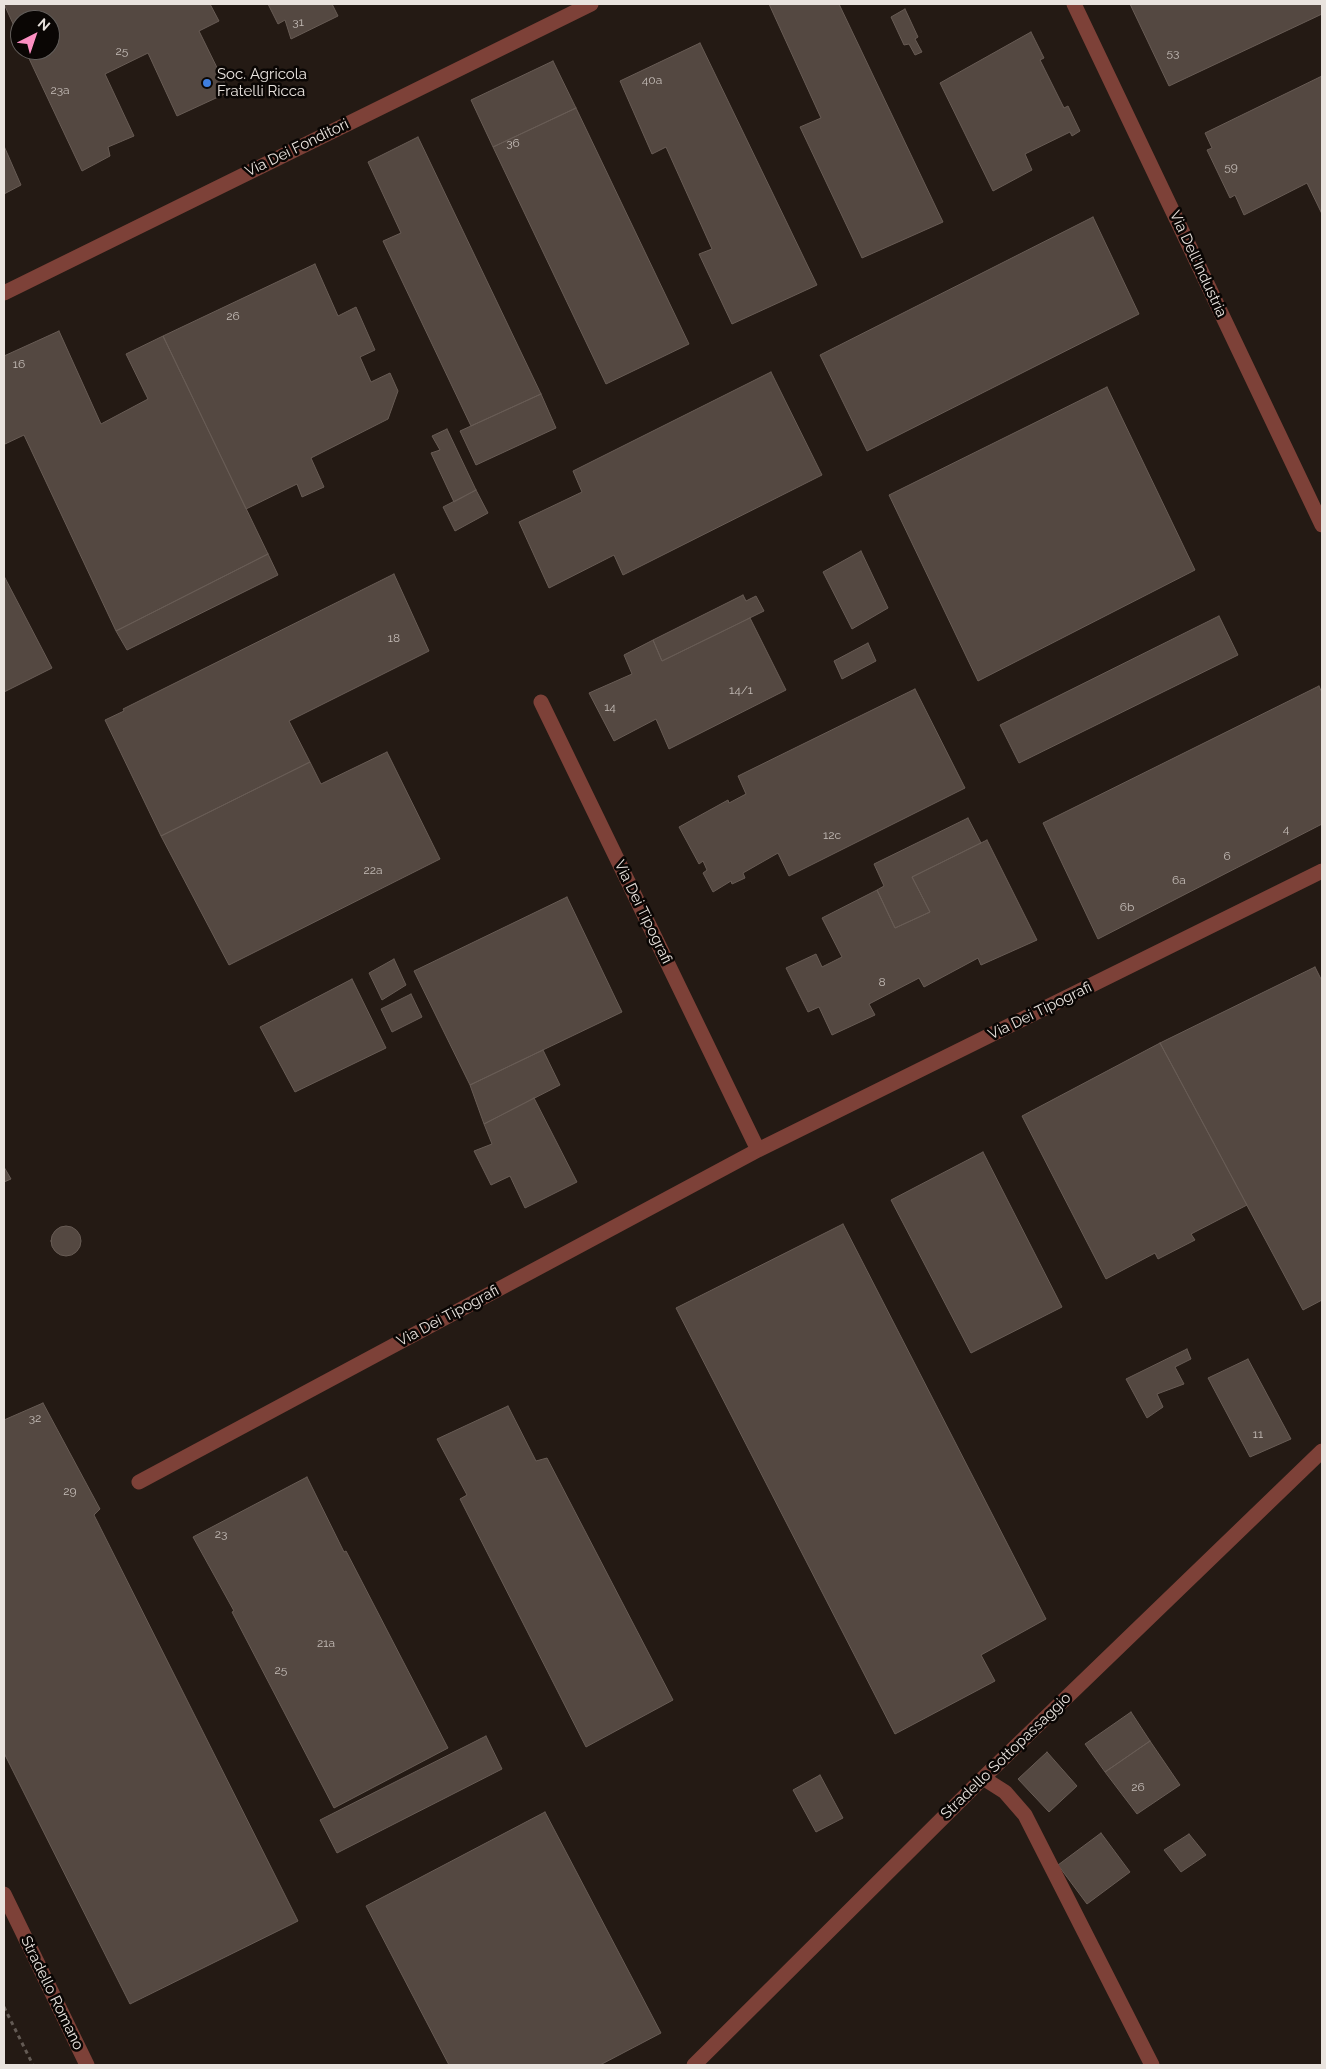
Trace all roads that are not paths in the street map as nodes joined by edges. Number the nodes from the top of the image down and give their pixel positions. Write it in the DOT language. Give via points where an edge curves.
graph roads {
  1 [pos="591,4"];
  2 [pos="1074,4"];
  3 [pos="4,293"];
  4 [pos="1322,524"];
  5 [pos="541,702"];
  6 [pos="1322,872"];
  7 [pos="758,1150"];
  8 [pos="1322,1451"];
  9 [pos="139,1482"];
  10 [pos="983,1778"];
  11 [pos="5,1900"];
  12 [pos="87,2065"];
  13 [pos="694,2065"];
  14 [pos="1152,2065"];
  1 -- 3 [label="street, Via Dei Fonditori"];
  2 -- 4 [label="street, Via Dell'Industria"];
  5 -- 7 [label="street, Via Dei Tipografi"];
  6 -- 7 [label="street, Via Dei Tipografi"];
  7 -- 9 [label="street, Via Dei Tipografi"];
  8 -- 10 [label="street, Stradello Sottopassaggio"];
  10 -- 13 [label="street, Stradello Sottopassaggio"];
  10 -- 14 [label="street" via="1005,1792 1026,1815"];
  11 -- 12 [label="street, Stradello Romano"];
}
